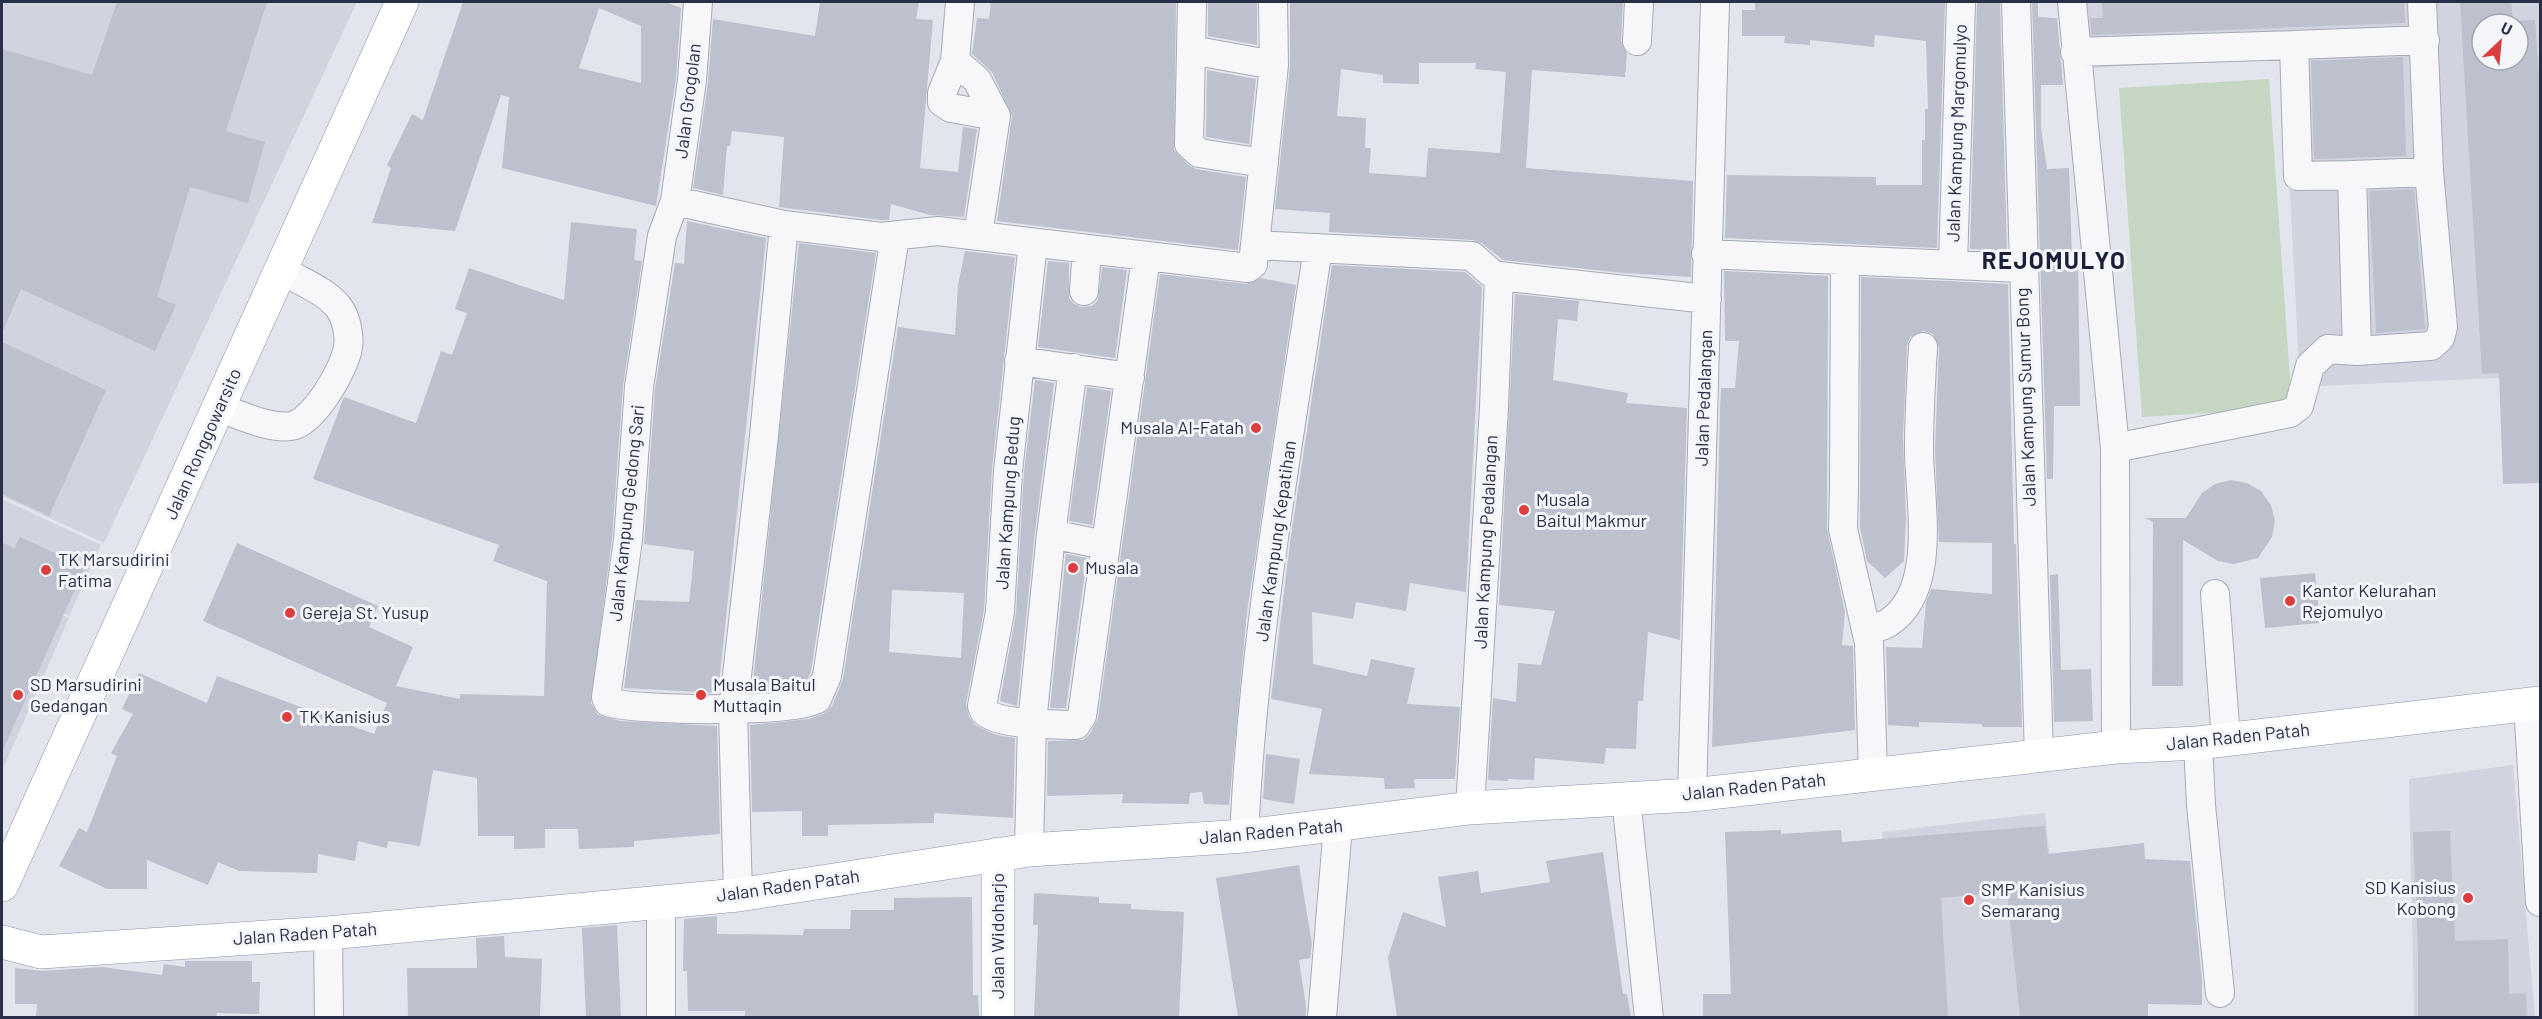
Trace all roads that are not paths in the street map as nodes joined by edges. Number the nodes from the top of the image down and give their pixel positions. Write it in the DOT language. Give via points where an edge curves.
graph roads {
  1 [pos="402,2"];
  2 [pos="698,2"];
  3 [pos="960,2"];
  4 [pos="1192,2"];
  5 [pos="1273,2"];
  6 [pos="1639,2"];
  7 [pos="1715,2"];
  8 [pos="1961,2"];
  9 [pos="2016,2"];
  10 [pos="2072,2"];
  11 [pos="2422,2"];
  12 [pos="2425,40"];
  13 [pos="1637,41"];
  14 [pos="2294,45"];
  15 [pos="1191,50"];
  16 [pos="2075,52"];
  17 [pos="955,61"];
  18 [pos="1274,66"];
  19 [pos="996,116"];
  20 [pos="1264,163"];
  21 [pos="2429,172"];
  22 [pos="2352,175"];
  23 [pos="675,201"];
  24 [pos="783,225"];
  25 [pos="978,235"];
  26 [pos="895,236"];
  27 [pos="1033,243"];
  28 [pos="1255,245"];
  29 [pos="1318,248"];
  30 [pos="1087,249"];
  31 [pos="1706,254"];
  32 [pos="1146,257"];
  33 [pos="1845,261"];
  34 [pos="1953,265"];
  35 [pos="2022,268"];
  36 [pos="282,270"];
  37 [pos="1499,276"];
  38 [pos="1084,291"];
  39 [pos="1707,299"];
  40 [pos="1923,347"];
  41 [pos="2357,351"];
  42 [pos="1019,362"];
  43 [pos="1073,368"];
  44 [pos="1130,377"];
  45 [pos="220,408"];
  46 [pos="2115,448"];
  47 [pos="1051,534"];
  48 [pos="1105,545"];
  49 [pos="2215,594"];
  50 [pos="1866,630"];
  51 [pos="2534,704"];
  52 [pos="733,711"];
  53 [pos="1032,723"];
  54 [pos="2212,741"];
  55 [pos="2116,747"];
  56 [pos="2039,756"];
  57 [pos="1873,775"];
  58 [pos="1692,795"];
  59 [pos="1626,798"];
  60 [pos="1470,808"];
  61 [pos="1338,826"];
  62 [pos="1244,836"];
  63 [pos="1013,852"];
  64 [pos="2,885"];
  65 [pos="738,896"];
  66 [pos="661,902"];
  67 [pos="2541,902"];
  68 [pos="328,933"];
  69 [pos="2,942"];
  70 [pos="2220,993"];
  71 [pos="329,1017"];
  72 [pos="662,1017"];
  73 [pos="998,1017"];
  74 [pos="1322,1017"];
  75 [pos="1649,1017"];
  1 -- 36 [label="highway, Jalan Ronggowarsito"];
  2 -- 23 [label="street, Jalan Grogolan"];
  3 -- 17 [label="street"];
  4 -- 15 [label="street"];
  5 -- 18 [label="street"];
  6 -- 13 [label="street"];
  7 -- 31 [label="street, Jalan Pedalangan"];
  8 -- 34 [label="street, Jalan Kampung Margomulyo"];
  9 -- 35 [label="street, Jalan Kampung Sumur Bong"];
  10 -- 16 [label="street"];
  11 -- 12 [label="street"];
  12 -- 14 [label="street"];
  12 -- 21 [label="street"];
  14 -- 16 [label="street"];
  14 -- 22 [label="street" via="2298,176"];
  15 -- 18 [label="street"];
  15 -- 20 [label="street" via="1191,148 1199,153"];
  16 -- 46 [label="street"];
  17 -- 19 [label="street" via="977,80"];
  17 -- 19 [label="street" via="942,102 951,108"];
  18 -- 20 [label="street"];
  19 -- 25 [label="street"];
  20 -- 28 [label="street"];
  21 -- 22 [label="street"];
  21 -- 41 [label="street" via="2443,327 2440,338 2431,346"];
  22 -- 41 [label="street"];
  23 -- 24 [label="street"];
  23 -- 52 [label="street, Jalan Kampung Gedong Sari" via="662,237 639,387 628,540 606,697 613,704"];
  24 -- 26 [label="street"];
  24 -- 52 [label="street"];
  25 -- 26 [label="street" via="938,231"];
  25 -- 27 [label="street"];
  26 -- 52 [label="street, Jalan Kampung Gedong Sari" via="825,686 814,702"];
  27 -- 30 [label="street"];
  27 -- 42 [label="street, Jalan Kampung Bedug"];
  28 -- 29 [label="street"];
  28 -- 32 [label="street" via="1253,264 1248,268"];
  29 -- 37 [label="street" via="1475,256"];
  29 -- 62 [label="street, Jalan Kampung Kepatihan" via="1269,582"];
  30 -- 32 [label="street"];
  30 -- 38 [label="street"];
  31 -- 33 [label="street"];
  31 -- 39 [label="street, Jalan Pedalangan"];
  32 -- 44 [label="street, Jalan Kampung Bedug"];
  33 -- 34 [label="street"];
  33 -- 50 [label="street" via="1842,518"];
  34 -- 35 [label="street"];
  35 -- 56 [label="street, Jalan Kampung Sumur Bong"];
  36 -- 45 [label="highway, Jalan Ronggowarsito"];
  36 -- 45 [label="street" via="340,308 349,335 338,375 310,416 294,426 281,427"];
  37 -- 39 [label="street"];
  37 -- 60 [label="street, Jalan Kampung Pedalangan"];
  39 -- 58 [label="street, Jalan Pedalangan"];
  40 -- 50 [label="street" via="1919,449 1923,553 1916,585 1900,614 1886,625"];
  41 -- 46 [label="street" via="2328,349 2318,356 2307,373 2299,406 2290,413"];
  42 -- 43 [label="street"];
  42 -- 53 [label="street, Jalan Kampung Bedug" via="1000,612 982,706 993,717"];
  43 -- 44 [label="street"];
  43 -- 47 [label="street"];
  44 -- 48 [label="street, Jalan Kampung Bedug"];
  45 -- 64 [label="highway, Jalan Ronggowarsito"];
  46 -- 55 [label="street"];
  47 -- 48 [label="street"];
  47 -- 53 [label="street"];
  48 -- 53 [label="street, Jalan Kampung Bedug" via="1081,721 1076,725"];
  49 -- 54 [label="street"];
  50 -- 57 [label="street"];
  51 -- 54 [label="highway, Jalan Raden Patah"];
  51 -- 67 [label="street"];
  52 -- 65 [label="street"];
  53 -- 63 [label="street"];
  54 -- 55 [label="highway, Jalan Raden Patah"];
  54 -- 70 [label="street" via="2201,806"];
  55 -- 56 [label="highway, Jalan Raden Patah"];
  56 -- 57 [label="highway, Jalan Raden Patah"];
  57 -- 58 [label="highway, Jalan Raden Patah"];
  58 -- 59 [label="highway, Jalan Raden Patah"];
  59 -- 60 [label="highway, Jalan Raden Patah"];
  59 -- 75 [label="street"];
  60 -- 61 [label="highway, Jalan Raden Patah"];
  61 -- 62 [label="highway, Jalan Raden Patah"];
  61 -- 74 [label="street"];
  62 -- 63 [label="highway, Jalan Raden Patah"];
  63 -- 65 [label="highway, Jalan Raden Patah"];
  63 -- 73 [label="highway, Jalan Widoharjo"];
  65 -- 66 [label="highway, Jalan Raden Patah"];
  66 -- 68 [label="highway, Jalan Raden Patah"];
  66 -- 72 [label="street"];
  68 -- 69 [label="highway, Jalan Raden Patah" via="40,952"];
  68 -- 71 [label="street"];
}
